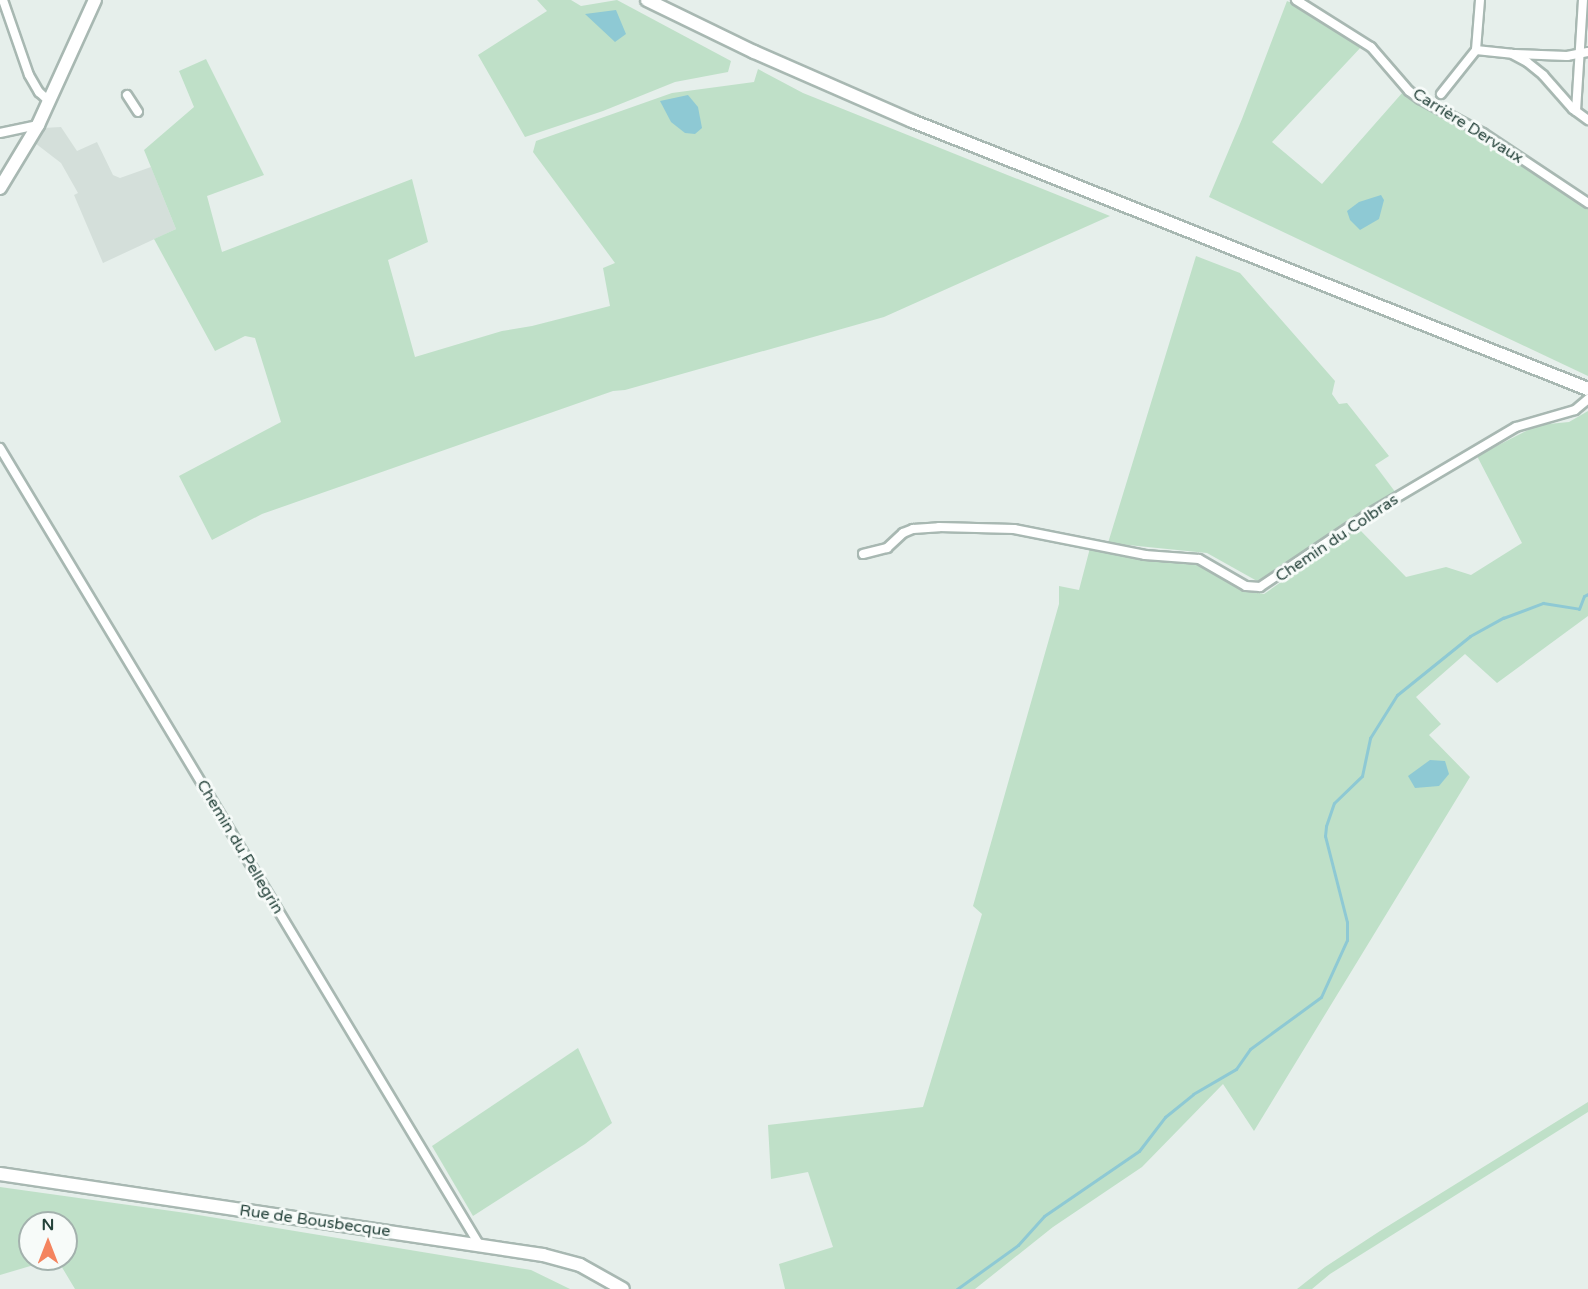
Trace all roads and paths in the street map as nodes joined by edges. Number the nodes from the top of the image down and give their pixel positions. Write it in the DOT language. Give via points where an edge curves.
graph roads {
  1 [pos="3,0"];
  2 [pos="95,0"];
  3 [pos="647,0"];
  4 [pos="1296,0"];
  5 [pos="1480,0"];
  6 [pos="1583,0"];
  7 [pos="1476,50"];
  8 [pos="1584,52"];
  9 [pos="1512,54"];
  10 [pos="1441,94"];
  11 [pos="127,95"];
  12 [pos="49,101"];
  13 [pos="1576,111"];
  14 [pos="138,112"];
  15 [pos="1588,120"];
  16 [pos="38,125"];
  17 [pos="0,133"];
  18 [pos="0,188"];
  19 [pos="1588,203"];
  20 [pos="1588,389"];
  21 [pos="1588,399"];
  22 [pos="0,448"];
  23 [pos="863,554"];
  24 [pos="0,1174"];
  25 [pos="480,1246"];
  26 [pos="623,1289"];
  1 -- 12 [label="street" via="29,75"];
  2 -- 12 [label="main road"];
  3 -- 20 [label="main road" via="762,56 912,121"];
  4 -- 19 [label="street, Carrière Dervaux" via="1368,44 1420,99 1483,133"];
  5 -- 7 [label="street"];
  6 -- 8 [label="street"];
  7 -- 9 [label="street"];
  7 -- 10 [label="street"];
  8 -- 9 [label="street" via="1567,56"];
  8 -- 13 [label="street"];
  9 -- 13 [label="street" via="1543,75"];
  11 -- 14 [label="street"];
  12 -- 16 [label="main road"];
  13 -- 15 [label="street"];
  16 -- 17 [label="street"];
  16 -- 18 [label="main road"];
  21 -- 23 [label="street, Chemin du Colbras" via="1575,410 1516,428 1367,515 1260,587 1246,586 1199,559 1145,555 1014,529 913,529 887,548"];
  22 -- 25 [label="street, Chemin du Pellegrin"];
  24 -- 25 [label="main road, Rue de Bousbecque"];
  25 -- 26 [label="main road, Rue de Bousbecque" via="562,1260 597,1273"];
}
